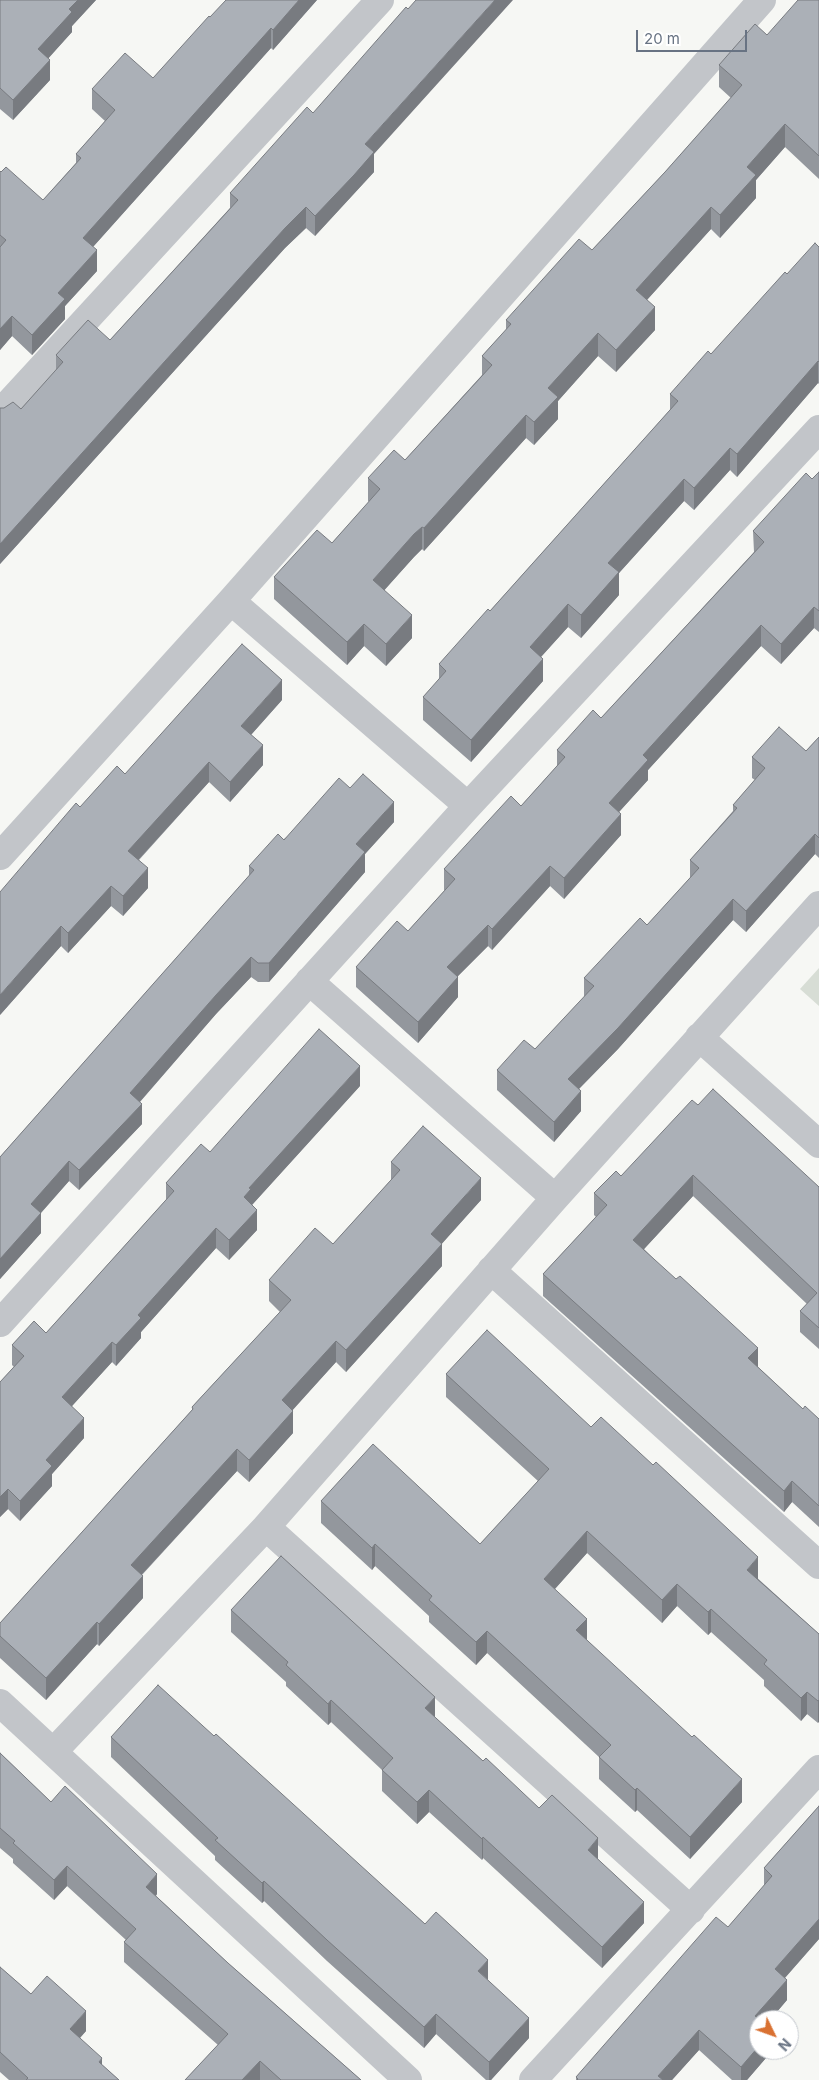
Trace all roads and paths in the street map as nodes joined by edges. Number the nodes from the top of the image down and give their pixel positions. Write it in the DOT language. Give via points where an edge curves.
graph roads {
  1 [pos="380,0"];
  2 [pos="762,0"];
  3 [pos="0,413"];
  4 [pos="819,429"];
  5 [pos="231,601"];
  6 [pos="468,806"];
  7 [pos="0,856"];
  8 [pos="819,905"];
  9 [pos="309,981"];
  10 [pos="699,1036"];
  11 [pos="819,1144"];
  12 [pos="555,1198"];
  13 [pos="491,1270"];
  14 [pos="0,1323"];
  15 [pos="266,1527"];
  16 [pos="819,1565"];
  17 [pos="0,1703"];
  18 [pos="54,1751"];
  19 [pos="819,1769"];
  20 [pos="691,1910"];
  21 [pos="408,2080"];
  22 [pos="534,2080"];
  1 -- 3 [label="street"];
  2 -- 5 [label="street"];
  4 -- 6 [label="street"];
  5 -- 6 [label="street"];
  5 -- 7 [label="street"];
  6 -- 9 [label="street"];
  8 -- 10 [label="street"];
  9 -- 12 [label="street"];
  9 -- 14 [label="street"];
  10 -- 11 [label="street"];
  10 -- 12 [label="street"];
  12 -- 13 [label="street"];
  13 -- 15 [label="street"];
  13 -- 16 [label="street"];
  15 -- 18 [label="street"];
  15 -- 20 [label="street"];
  17 -- 18 [label="street"];
  18 -- 21 [label="street"];
  19 -- 20 [label="street"];
  20 -- 22 [label="street"];
}
